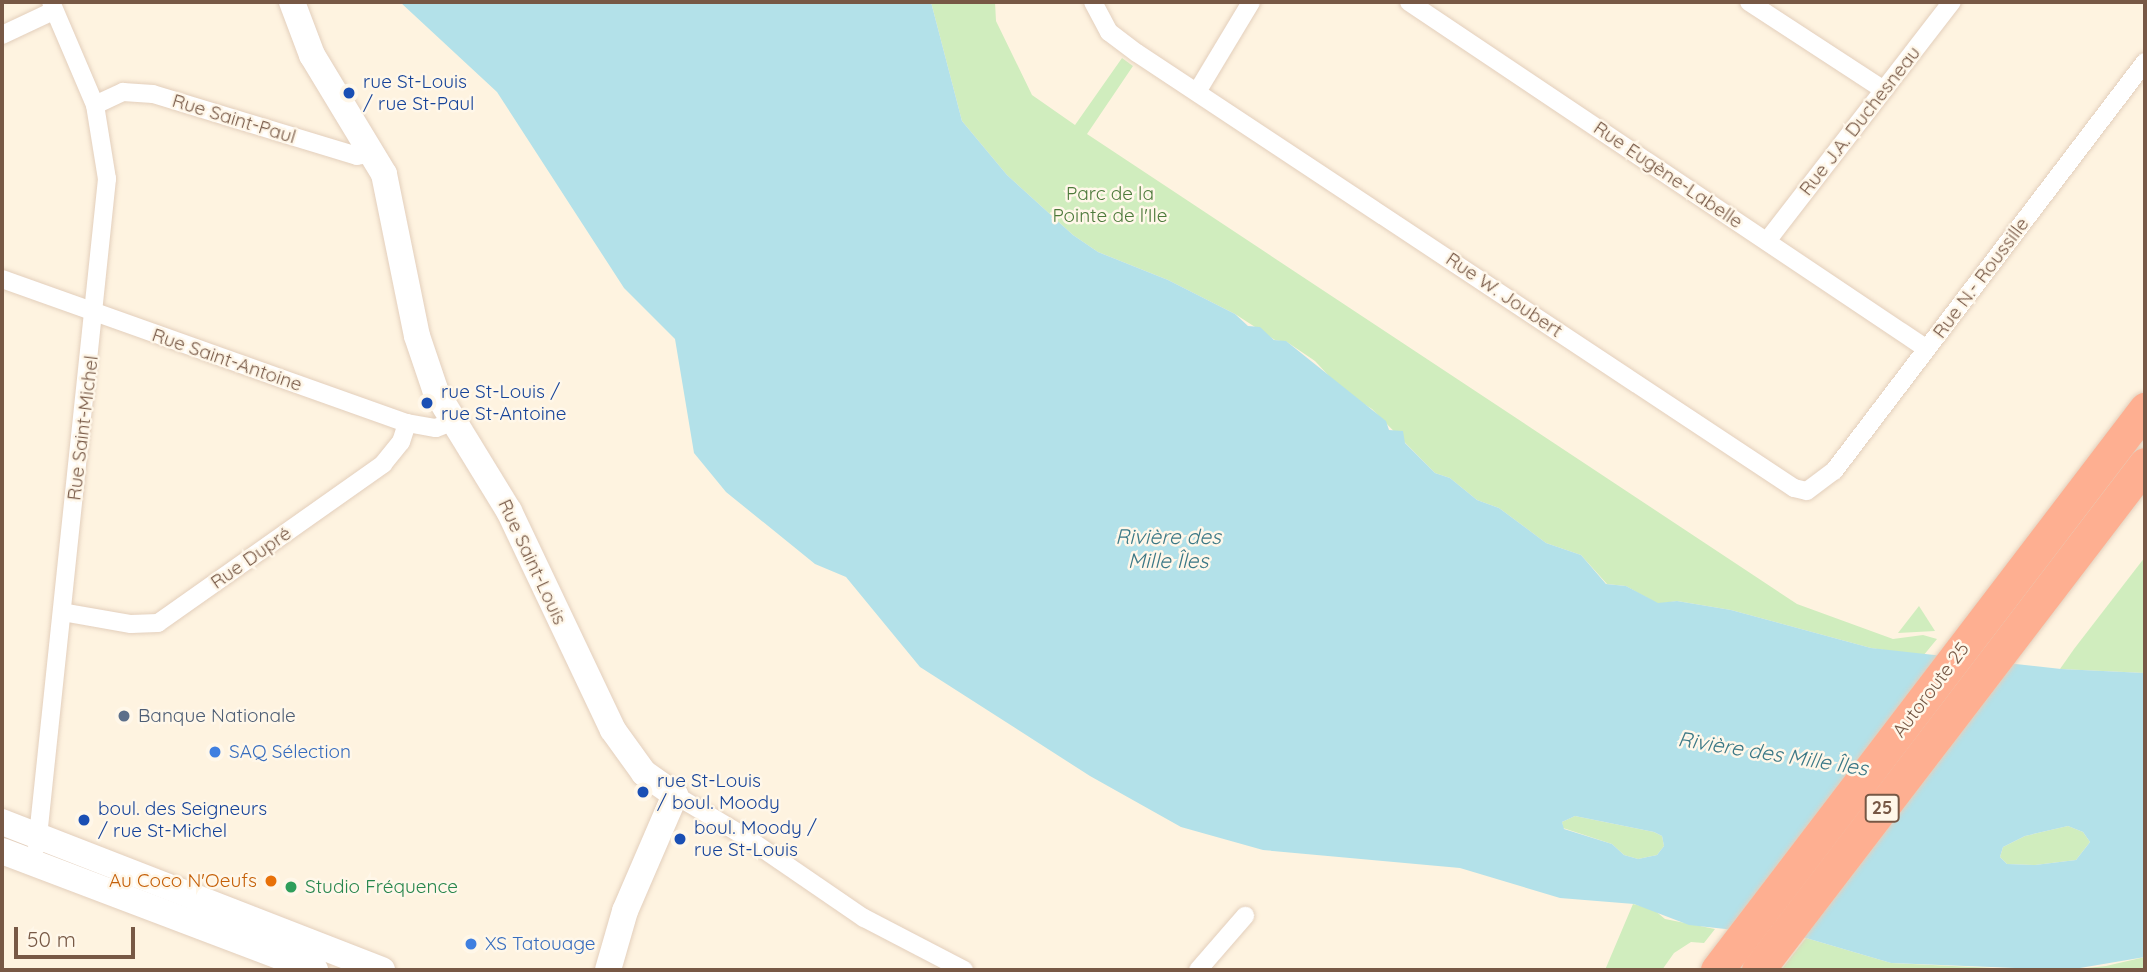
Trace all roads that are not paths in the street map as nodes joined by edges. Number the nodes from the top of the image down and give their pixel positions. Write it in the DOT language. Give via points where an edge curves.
graph roads {
  1 [pos="292,2"];
  2 [pos="1093,2"];
  3 [pos="1251,2"];
  4 [pos="1409,2"];
  5 [pos="1749,2"];
  6 [pos="1952,2"];
  7 [pos="52,6"];
  8 [pos="2,35"];
  9 [pos="2145,62"];
  10 [pos="1884,90"];
  11 [pos="1197,92"];
  12 [pos="95,105"];
  13 [pos="374,153"];
  14 [pos="1767,240"];
  15 [pos="2,279"];
  16 [pos="96,314"];
  17 [pos="1927,349"];
  18 [pos="2145,410"];
  19 [pos="454,421"];
  20 [pos="407,423"];
  21 [pos="2145,464"];
  22 [pos="1813,490"];
  23 [pos="62,612"];
  24 [pos="675,795"];
  25 [pos="2,822"];
  26 [pos="40,835"];
  27 [pos="2,851"];
  28 [pos="33,863"];
  29 [pos="625,911"];
  30 [pos="1245,916"];
  31 [pos="1724,961"];
  32 [pos="1763,964"];
  33 [pos="315,970"];
  34 [pos="382,970"];
  35 [pos="589,970"];
  36 [pos="608,970"];
  37 [pos="964,970"];
  38 [pos="1198,970"];
  1 -- 13 [label="main road, Rue Saint-Louis" via="312,55"];
  2 -- 11 [label="street, Rue W. Joubert" via="1109,32"];
  3 -- 11 [label="street"];
  4 -- 14 [label="street, Rue Eugène-Labelle"];
  5 -- 10 [label="street"];
  6 -- 10 [label="street, Rue J.A. Duchesneau"];
  7 -- 8 [label="street"];
  7 -- 12 [label="street, Rue Saint-Michel"];
  9 -- 17 [label="street, Rue N.- Roussille"];
  10 -- 14 [label="street, Rue J.A. Duchesneau"];
  11 -- 22 [label="street, Rue W. Joubert" via="1794,488"];
  12 -- 13 [label="street, Rue Saint-Paul" via="123,92 145,92 357,156"];
  12 -- 16 [label="street, Rue Saint-Michel" via="107,179"];
  13 -- 19 [label="main road, Rue Saint-Louis" via="393,204 426,369"];
  14 -- 17 [label="street, Rue Eugène-Labelle"];
  15 -- 16 [label="street, Rue Saint-Antoine"];
  16 -- 20 [label="street, Rue Saint-Antoine"];
  16 -- 23 [label="street, Rue Saint-Michel"];
  17 -- 22 [label="street, Rue N.- Roussille" via="1834,471"];
  18 -- 31 [label="highway, Autoroute 25 / 25"];
  19 -- 20 [label="street, Rue Saint-Antoine" via="436,428"];
  19 -- 24 [label="main road, Rue Saint-Louis" via="509,511 613,730 644,773"];
  20 -- 23 [label="street, Rue Dupré" via="401,442 383,464 158,623 131,624"];
  21 -- 32 [label="highway, Autoroute 25 / 25"];
  23 -- 26 [label="street, Rue Saint-Michel"];
  24 -- 29 [label="main road"];
  24 -- 37 [label="street, Rue Saint-Louis" via="864,918"];
  25 -- 26 [label="main road"];
  26 -- 28 [label="street, Rue Saint-Michel"];
  26 -- 34 [label="main road"];
  27 -- 28 [label="main road"];
  28 -- 33 [label="main road"];
  29 -- 35 [label="main road"];
  29 -- 36 [label="main road"];
  30 -- 38 [label="street"];
}
